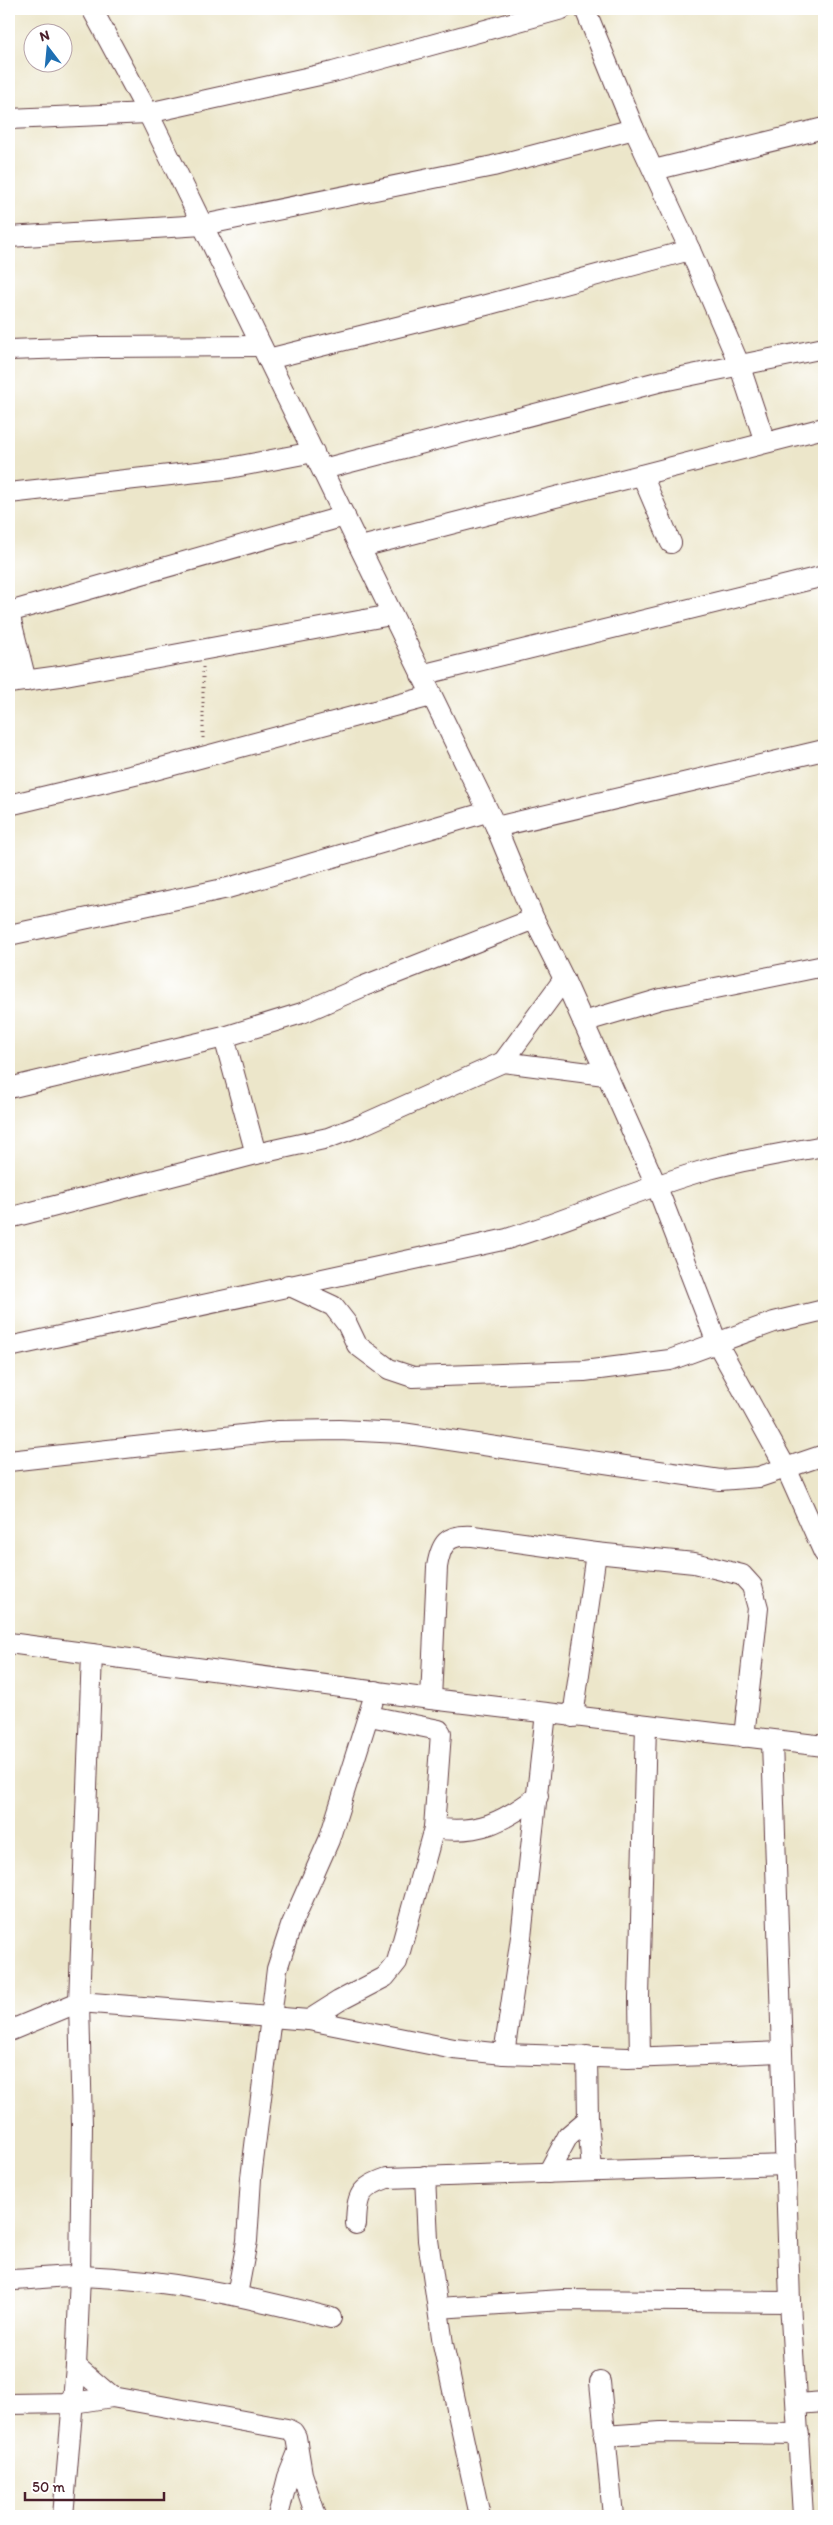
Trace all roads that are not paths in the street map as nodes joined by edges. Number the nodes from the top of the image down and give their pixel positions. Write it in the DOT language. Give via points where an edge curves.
graph roads {
  1 [pos="92,9"];
  2 [pos="562,9"];
  3 [pos="585,9"];
  4 [pos="148,113"];
  5 [pos="9,119"];
  6 [pos="824,128"];
  7 [pos="634,129"];
  8 [pos="654,170"];
  9 [pos="203,225"];
  10 [pos="9,237"];
  11 [pos="690,250"];
  12 [pos="824,348"];
  13 [pos="9,350"];
  14 [pos="265,353"];
  15 [pos="739,364"];
  16 [pos="824,428"];
  17 [pos="766,442"];
  18 [pos="318,461"];
  19 [pos="642,475"];
  20 [pos="9,493"];
  21 [pos="346,516"];
  22 [pos="671,543"];
  23 [pos="360,547"];
  24 [pos="824,576"];
  25 [pos="9,612"];
  26 [pos="390,615"];
  27 [pos="420,675"];
  28 [pos="17,682"];
  29 [pos="431,696"];
  30 [pos="824,750"];
  31 [pos="9,805"];
  32 [pos="492,819"];
  33 [pos="534,919"];
  34 [pos="9,935"];
  35 [pos="824,966"];
  36 [pos="564,979"];
  37 [pos="583,1022"];
  38 [pos="224,1036"];
  39 [pos="503,1062"];
  40 [pos="605,1075"];
  41 [pos="9,1088"];
  42 [pos="824,1146"];
  43 [pos="256,1154"];
  44 [pos="657,1186"];
  45 [pos="9,1218"];
  46 [pos="288,1285"];
  47 [pos="824,1310"];
  48 [pos="717,1343"];
  49 [pos="9,1347"];
  50 [pos="824,1455"];
  51 [pos="9,1461"];
  52 [pos="786,1468"];
  53 [pos="824,1553"];
  54 [pos="596,1554"];
  55 [pos="9,1643"];
  56 [pos="92,1654"];
  57 [pos="376,1690"];
  58 [pos="431,1699"];
  59 [pos="546,1713"];
  60 [pos="370,1716"];
  61 [pos="573,1717"];
  62 [pos="646,1725"];
  63 [pos="744,1737"];
  64 [pos="772,1740"];
  65 [pos="824,1746"];
  66 [pos="538,1796"];
  67 [pos="434,1828"];
  68 [pos="79,2002"];
  69 [pos="271,2017"];
  70 [pos="309,2020"];
  71 [pos="9,2031"];
  72 [pos="781,2052"];
  73 [pos="504,2054"];
  74 [pos="586,2056"];
  75 [pos="640,2058"];
  76 [pos="588,2119"];
  77 [pos="785,2165"];
  78 [pos="592,2171"];
  79 [pos="548,2173"];
  80 [pos="425,2176"];
  81 [pos="356,2224"];
  82 [pos="80,2276"];
  83 [pos="9,2280"];
  84 [pos="237,2295"];
  85 [pos="790,2302"];
  86 [pos="438,2308"];
  87 [pos="331,2318"];
  88 [pos="76,2366"];
  89 [pos="600,2382"];
  90 [pos="112,2397"];
  91 [pos="824,2402"];
  92 [pos="73,2403"];
  93 [pos="9,2404"];
  94 [pos="797,2404"];
  95 [pos="799,2434"];
  96 [pos="604,2436"];
  97 [pos="298,2451"];
  98 [pos="63,2516"];
  99 [pos="278,2516"];
  100 [pos="316,2516"];
  101 [pos="480,2516"];
  102 [pos="613,2516"];
  103 [pos="803,2516"];
  1 -- 4 [label="street"];
  2 -- 4 [label="street" via="333,72"];
  3 -- 7 [label="street"];
  4 -- 5 [label="street"];
  4 -- 9 [label="street"];
  6 -- 8 [label="street"];
  7 -- 8 [label="street"];
  7 -- 9 [label="street" via="492,166"];
  8 -- 11 [label="street"];
  9 -- 10 [label="street"];
  9 -- 14 [label="street"];
  11 -- 14 [label="street" via="486,305"];
  11 -- 15 [label="street"];
  12 -- 15 [label="street"];
  13 -- 14 [label="street" via="99,347"];
  14 -- 18 [label="street"];
  15 -- 17 [label="street"];
  15 -- 18 [label="street"];
  16 -- 17 [label="street"];
  17 -- 19 [label="street"];
  18 -- 20 [label="street"];
  18 -- 21 [label="street"];
  19 -- 22 [label="street"];
  19 -- 23 [label="street"];
  21 -- 23 [label="street"];
  21 -- 25 [label="street"];
  23 -- 26 [label="street"];
  24 -- 27 [label="street"];
  25 -- 28 [label="street"];
  26 -- 27 [label="street"];
  26 -- 28 [label="street"];
  27 -- 29 [label="street"];
  29 -- 31 [label="street"];
  29 -- 32 [label="street"];
  30 -- 32 [label="street"];
  32 -- 33 [label="street"];
  32 -- 34 [label="street" via="228,888"];
  33 -- 36 [label="street"];
  33 -- 38 [label="street" via="302,1013"];
  35 -- 37 [label="street" via="660,999"];
  36 -- 37 [label="street"];
  36 -- 39 [label="street"];
  37 -- 40 [label="street"];
  38 -- 41 [label="street"];
  38 -- 43 [label="street"];
  39 -- 40 [label="street"];
  39 -- 43 [label="street" via="328,1138"];
  40 -- 44 [label="street"];
  42 -- 44 [label="street" via="708,1169"];
  43 -- 45 [label="street"];
  44 -- 46 [label="street" via="555,1225 508,1239"];
  44 -- 48 [label="street"];
  46 -- 48 [label="street" via="333,1306 357,1345 389,1369 413,1377 584,1371 670,1360"];
  46 -- 49 [label="street"];
  47 -- 48 [label="street" via="774,1322"];
  48 -- 52 [label="street"];
  50 -- 52 [label="street"];
  51 -- 52 [label="street" via="278,1431 339,1430 412,1435 720,1480 759,1477"];
  52 -- 53 [label="street"];
  54 -- 58 [label="street" via="464,1535 448,1540 440,1550 437,1567"];
  54 -- 61 [label="street"];
  54 -- 63 [label="street" via="694,1563 735,1572 748,1580 757,1599 758,1621"];
  55 -- 56 [label="street"];
  56 -- 57 [label="street"];
  56 -- 68 [label="street"];
  57 -- 58 [label="street"];
  57 -- 60 [label="street"];
  58 -- 59 [label="street"];
  59 -- 61 [label="street"];
  59 -- 66 [label="street"];
  60 -- 67 [label="street" via="441,1733"];
  60 -- 69 [label="street" via="329,1840 291,1926 277,1970"];
  61 -- 62 [label="street"];
  62 -- 63 [label="street"];
  62 -- 75 [label="street"];
  63 -- 64 [label="street"];
  64 -- 65 [label="street"];
  64 -- 72 [label="street"];
  66 -- 67 [label="street" via="515,1813 475,1830"];
  66 -- 73 [label="street"];
  67 -- 70 [label="street" via="397,1962 385,1978"];
  68 -- 69 [label="street"];
  68 -- 71 [label="street"];
  68 -- 82 [label="street" via="82,2126"];
  69 -- 70 [label="street"];
  69 -- 84 [label="street" via="251,2178 247,2241"];
  70 -- 73 [label="street" via="454,2049"];
  72 -- 75 [label="street"];
  72 -- 77 [label="street"];
  73 -- 74 [label="street"];
  74 -- 75 [label="street"];
  74 -- 76 [label="street"];
  76 -- 78 [label="street"];
  76 -- 79 [label="street" via="568,2136"];
  77 -- 78 [label="street"];
  77 -- 85 [label="street"];
  78 -- 79 [label="street"];
  79 -- 80 [label="street"];
  80 -- 81 [label="street" via="387,2178 368,2186 356,2202"];
  80 -- 86 [label="street" via="428,2240"];
  82 -- 83 [label="street"];
  82 -- 84 [label="street"];
  82 -- 88 [label="street"];
  84 -- 87 [label="street"];
  85 -- 86 [label="street" via="562,2300"];
  85 -- 94 [label="street"];
  86 -- 101 [label="street"];
  88 -- 90 [label="street"];
  88 -- 92 [label="street"];
  89 -- 96 [label="street"];
  90 -- 92 [label="street"];
  90 -- 97 [label="street" via="287,2429 296,2437"];
  91 -- 94 [label="street"];
  92 -- 93 [label="street"];
  92 -- 98 [label="street"];
  94 -- 95 [label="street"];
  95 -- 96 [label="street" via="661,2432"];
  95 -- 103 [label="street"];
  96 -- 102 [label="street"];
  97 -- 99 [label="street"];
  97 -- 100 [label="street"];
}
